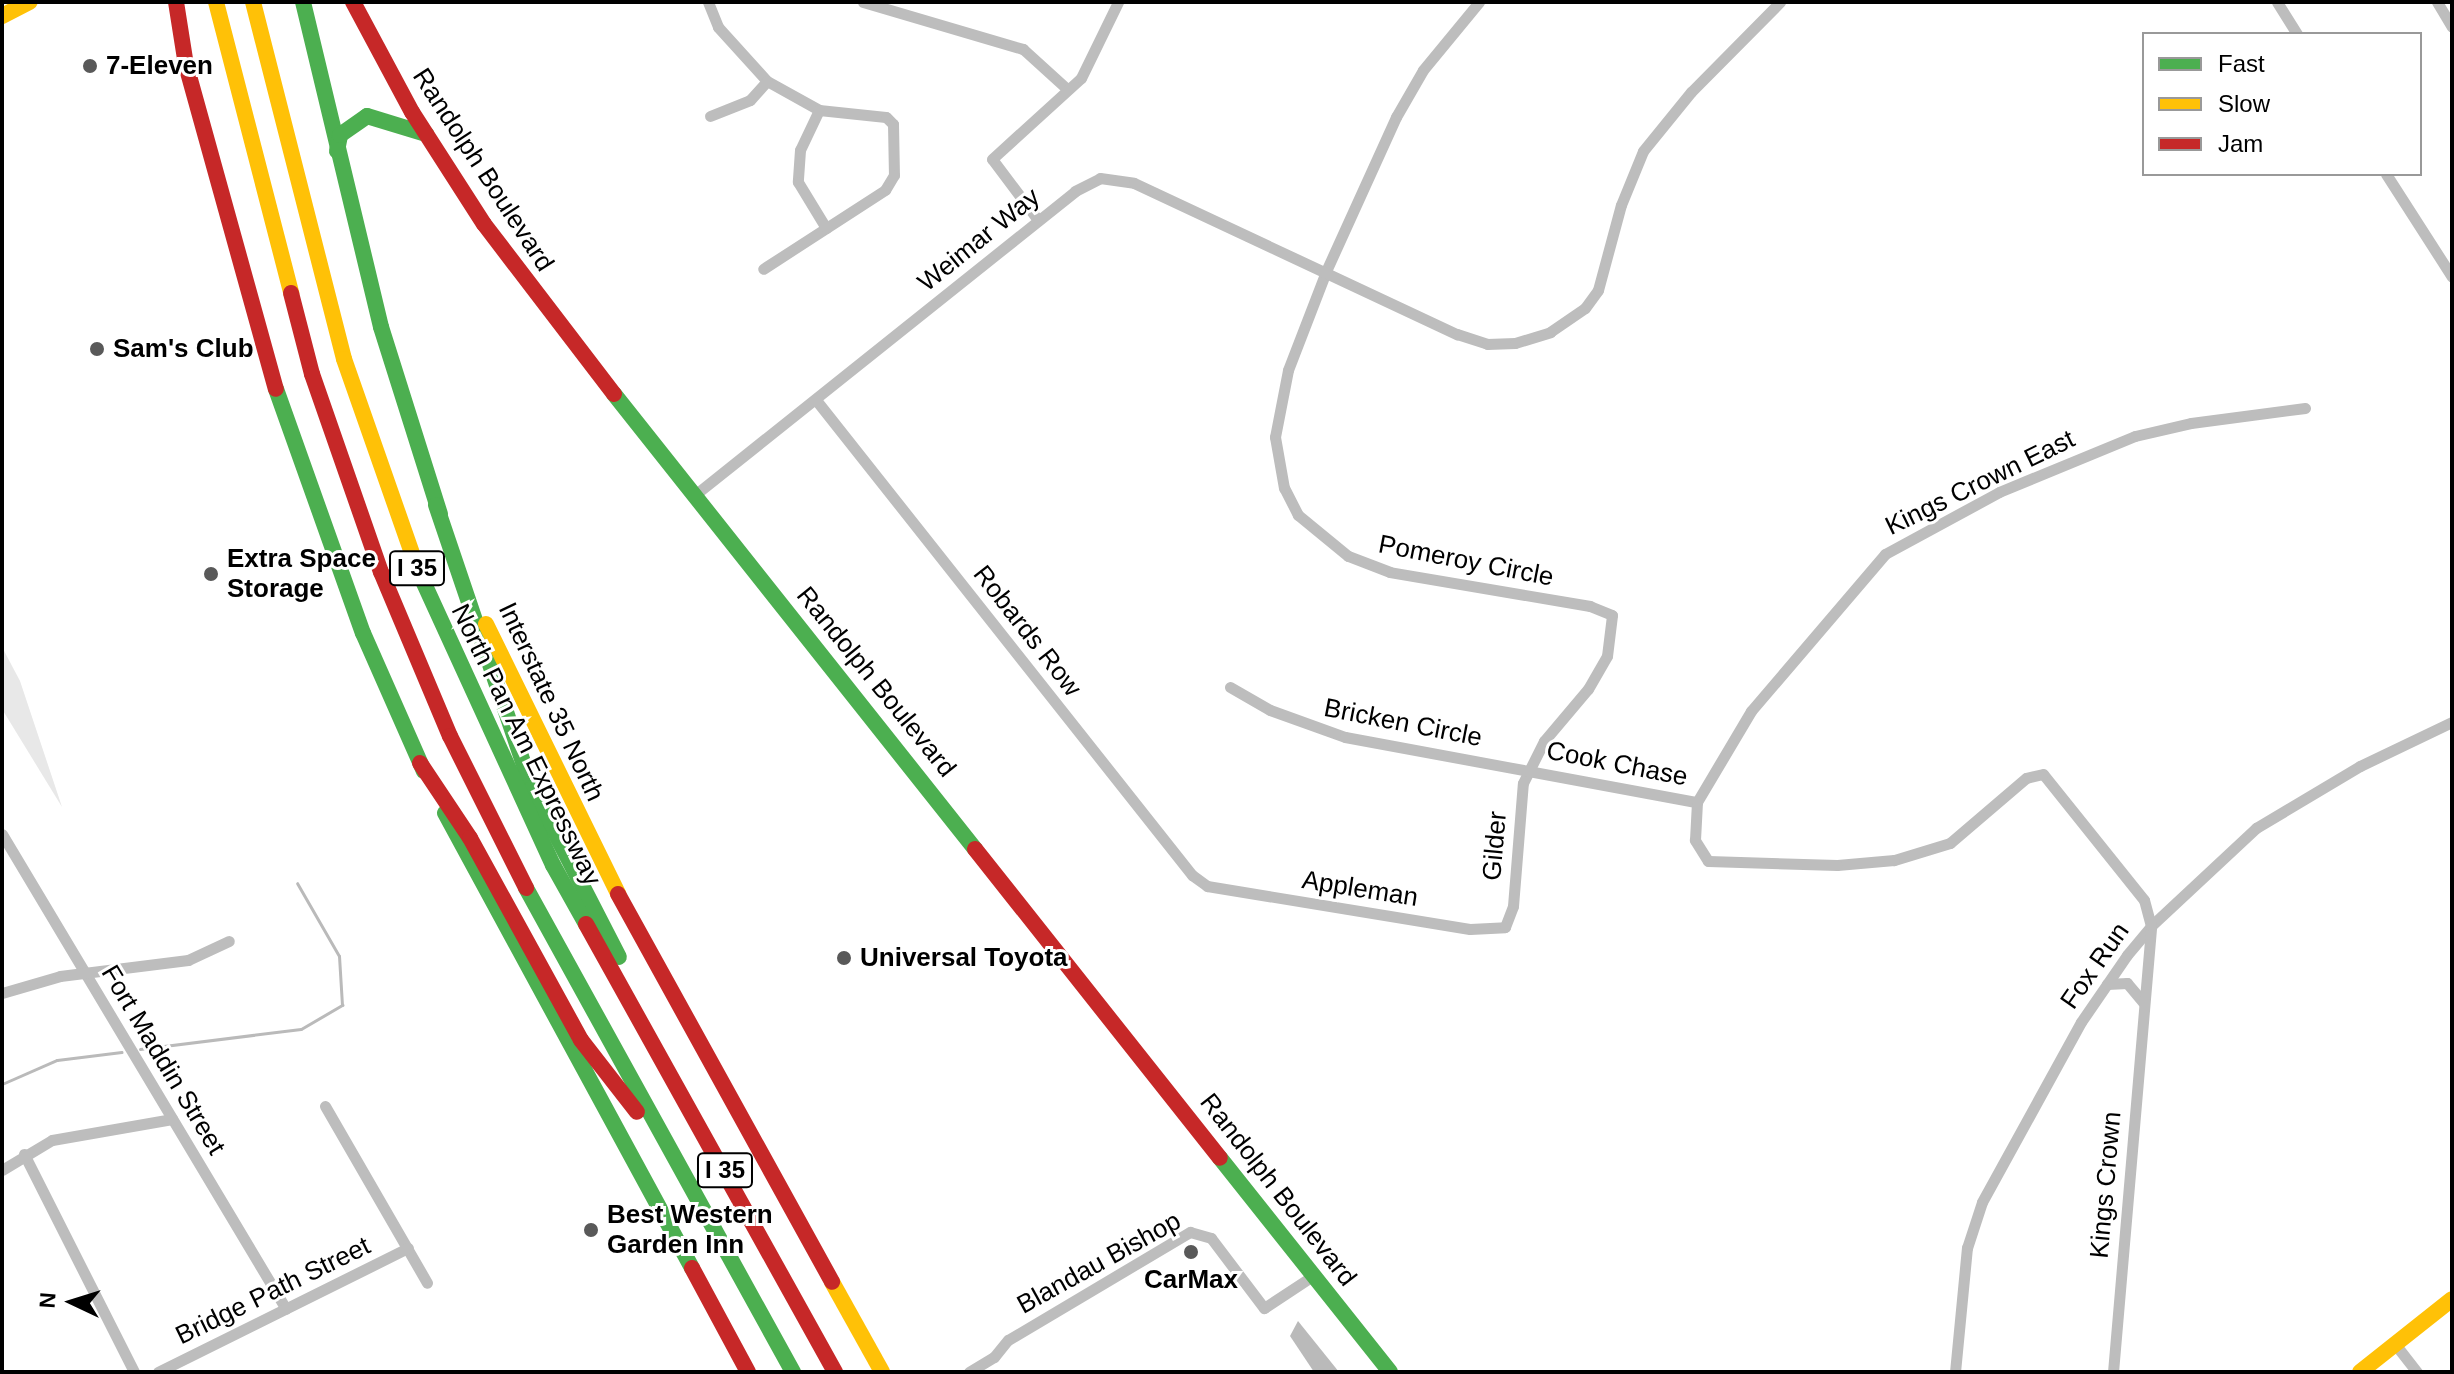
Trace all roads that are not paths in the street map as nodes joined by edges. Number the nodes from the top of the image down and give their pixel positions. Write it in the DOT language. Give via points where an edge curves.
graph roads {
  1 [pos="30,2"];
  2 [pos="216,2"];
  3 [pos="253,2"];
  4 [pos="303,2"];
  5 [pos="353,2"];
  6 [pos="708,2"];
  7 [pos="863,2"];
  8 [pos="1118,2"];
  9 [pos="1479,2"];
  10 [pos="1780,2"];
  11 [pos="2277,2"];
  12 [pos="2437,2"];
  13 [pos="176,4"];
  14 [pos="2,16"];
  15 [pos="2452,27"];
  16 [pos="2296,32"];
  17 [pos="767,81"];
  18 [pos="1066,88"];
  19 [pos="819,110"];
  20 [pos="710,116"];
  21 [pos="426,134"];
  22 [pos="336,153"];
  23 [pos="2387,176"];
  24 [pos="1038,220"];
  25 [pos="826,228"];
  26 [pos="763,269"];
  27 [pos="1327,269"];
  28 [pos="2452,277"];
  29 [pos="816,400"];
  30 [pos="2305,408"];
  31 [pos="696,494"];
  32 [pos="436,505"];
  33 [pos="1230,687"];
  34 [pos="2452,722"];
  35 [pos="420,763"];
  36 [pos="1528,769"];
  37 [pos="1697,802"];
  38 [pos="2,834"];
  39 [pos="1207,886"];
  40 [pos="2151,926"];
  41 [pos="1505,927"];
  42 [pos="229,941"];
  43 [pos="85,973"];
  44 [pos="2107,984"];
  45 [pos="2,993"];
  46 [pos="2143,1002"];
  47 [pos="683,1095"];
  48 [pos="325,1106"];
  49 [pos="172,1119"];
  50 [pos="24,1154"];
  51 [pos="2,1170"];
  52 [pos="686,1178"];
  53 [pos="767,1245"];
  54 [pos="408,1248"];
  55 [pos="1314,1275"];
  56 [pos="427,1283"];
  57 [pos="2452,1299"];
  58 [pos="286,1309"];
  59 [pos="2395,1344"];
  60 [pos="134,1372"];
  61 [pos="158,1372"];
  62 [pos="748,1372"];
  63 [pos="792,1372"];
  64 [pos="835,1372"];
  65 [pos="848,1372"];
  66 [pos="882,1372"];
  67 [pos="969,1372"];
  68 [pos="1390,1372"];
  69 [pos="1955,1372"];
  70 [pos="2113,1372"];
  71 [pos="2360,1372"];
  72 [pos="2417,1372"];
  1 -- 14 [label="main road"];
  2 -- 52 [label="main road, I 35" via="312,374 381,572 493,824"];
  3 -- 47 [label="main road, North Pan Am Expressway / I 35" via="327,301 402,530 501,761"];
  4 -- 22 [label="main road, Interstate 35 North"];
  5 -- 21 [label="main road, Randolph Boulevard"];
  6 -- 17 [label="street" via="718,27"];
  7 -- 18 [label="street" via="1023,49"];
  8 -- 18 [label="street" via="1090,66"];
  9 -- 27 [label="street, Pomeroy Circle" via="1423,70 1396,117"];
  10 -- 27 [label="street, Weimar Way" via="1701,81 1643,151 1621,205 1598,290 1565,324 1515,343 1487,344"];
  11 -- 16 [label="street"];
  12 -- 15 [label="street"];
  13 -- 35 [label="main road" via="186,65 233,247 290,436 363,633"];
  17 -- 19 [label="street"];
  17 -- 20 [label="street" via="750,100"];
  18 -- 24 [label="street" via="992,159"];
  19 -- 25 [label="street" via="800,150 798,182"];
  19 -- 25 [label="street" via="886,117 893,124 894,175 885,190"];
  21 -- 22 [label="main road" via="367,116 340,135"];
  21 -- 31 [label="main road, Randolph Boulevard" via="556,321"];
  22 -- 32 [label="main road, Interstate 35 North" via="381,327"];
  23 -- 28 [label="street"];
  24 -- 27 [label="street, Weimar Way" via="1089,182 1111,177"];
  24 -- 29 [label="street, Weimar Way"];
  25 -- 26 [label="street"];
  27 -- 36 [label="street, Pomeroy Circle" via="1288,370 1276,420 1284,488 1307,527 1348,556 1390,572 1590,606 1612,615 1607,656"];
  29 -- 31 [label="street, Weimar Way"];
  29 -- 39 [label="street, Robards Row" via="1183,865"];
  30 -- 37 [label="street, Kings Crown East" via="2135,436 1999,492 1885,554 1751,711"];
  31 -- 55 [label="main road, Randolph Boulevard"];
  32 -- 47 [label="main road" via="532,788 608,933"];
  32 -- 66 [label="main road, Interstate 35 North" via="504,670 587,838"];
  33 -- 36 [label="street, Bricken Circle" via="1270,710 1345,737"];
  34 -- 40 [label="street, Fox Run" via="2371,760 2256,828"];
  35 -- 52 [label="main road" via="470,838 581,1040"];
  35 -- 62 [label="main road" via="603,1114"];
  36 -- 37 [label="street, Cook Chase"];
  36 -- 41 [label="street, Gilder" via="1513,906"];
  37 -- 40 [label="street, Kings Crown" via="1695,840 1708,861 1837,865 1894,860 1950,843 2026,778 2043,774 2144,900"];
  38 -- 43 [label="street, Fort Maddin Street"];
  39 -- 41 [label="street, Appleman" via="1470,929"];
  40 -- 44 [label="street, Fox Run"];
  40 -- 46 [label="street, Kings Crown"];
  42 -- 43 [label="street" via="188,960"];
  43 -- 45 [label="street"];
  43 -- 49 [label="street, Fort Maddin Street"];
  44 -- 46 [label="street" via="2134,986"];
  44 -- 69 [label="street, Fox Run" via="1982,1202 1967,1248"];
  46 -- 70 [label="street, Kings Crown"];
  47 -- 53 [label="main road, North Pan Am Expressway / I 35"];
  48 -- 54 [label="street"];
  49 -- 50 [label="street" via="74,1134"];
  49 -- 58 [label="street, Fort Maddin Street"];
  50 -- 51 [label="street"];
  50 -- 60 [label="street"];
  52 -- 63 [label="main road, I 35"];
  53 -- 64 [label="main road, North Pan Am Expressway / I 35"];
  53 -- 65 [label="main road"];
  54 -- 56 [label="street"];
  54 -- 58 [label="street, Bridge Path Street"];
  55 -- 67 [label="street, Blandau Bishop" via="1264,1308 1211,1238 1190,1232 1037,1322"];
  55 -- 68 [label="main road, Randolph Boulevard"];
  57 -- 59 [label="main road"];
  58 -- 61 [label="street, Bridge Path Street"];
  59 -- 71 [label="main road"];
  59 -- 72 [label="street"];
}
